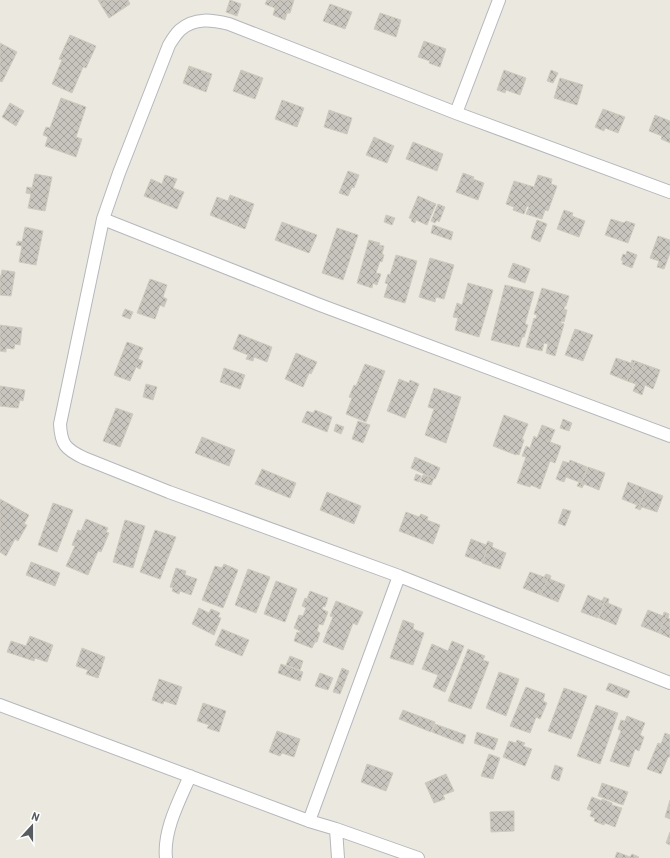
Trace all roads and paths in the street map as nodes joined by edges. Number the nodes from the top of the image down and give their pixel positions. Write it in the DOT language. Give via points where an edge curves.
graph roads {
  1 [pos="499,0"];
  2 [pos="456,113"];
  3 [pos="670,192"];
  4 [pos="103,219"];
  5 [pos="670,436"];
  6 [pos="399,576"];
  7 [pos="670,683"];
  8 [pos="0,705"];
  9 [pos="190,776"];
  10 [pos="309,821"];
  11 [pos="336,829"];
  12 [pos="166,858"];
  13 [pos="338,858"];
  14 [pos="418,858"];
  1 -- 2 [label="street"];
  2 -- 3 [label="street"];
  2 -- 4 [label="street" via="229,24 211,20 194,22 180,30 169,45"];
  4 -- 5 [label="street" via="320,305"];
  4 -- 6 [label="street" via="60,424 64,444 72,453 169,492"];
  6 -- 7 [label="street"];
  6 -- 10 [label="street"];
  8 -- 9 [label="street"];
  9 -- 10 [label="street"];
  9 -- 12 [label="street" via="172,818 165,850"];
  10 -- 11 [label="street"];
  11 -- 13 [label="street"];
  11 -- 14 [label="street"];
}
